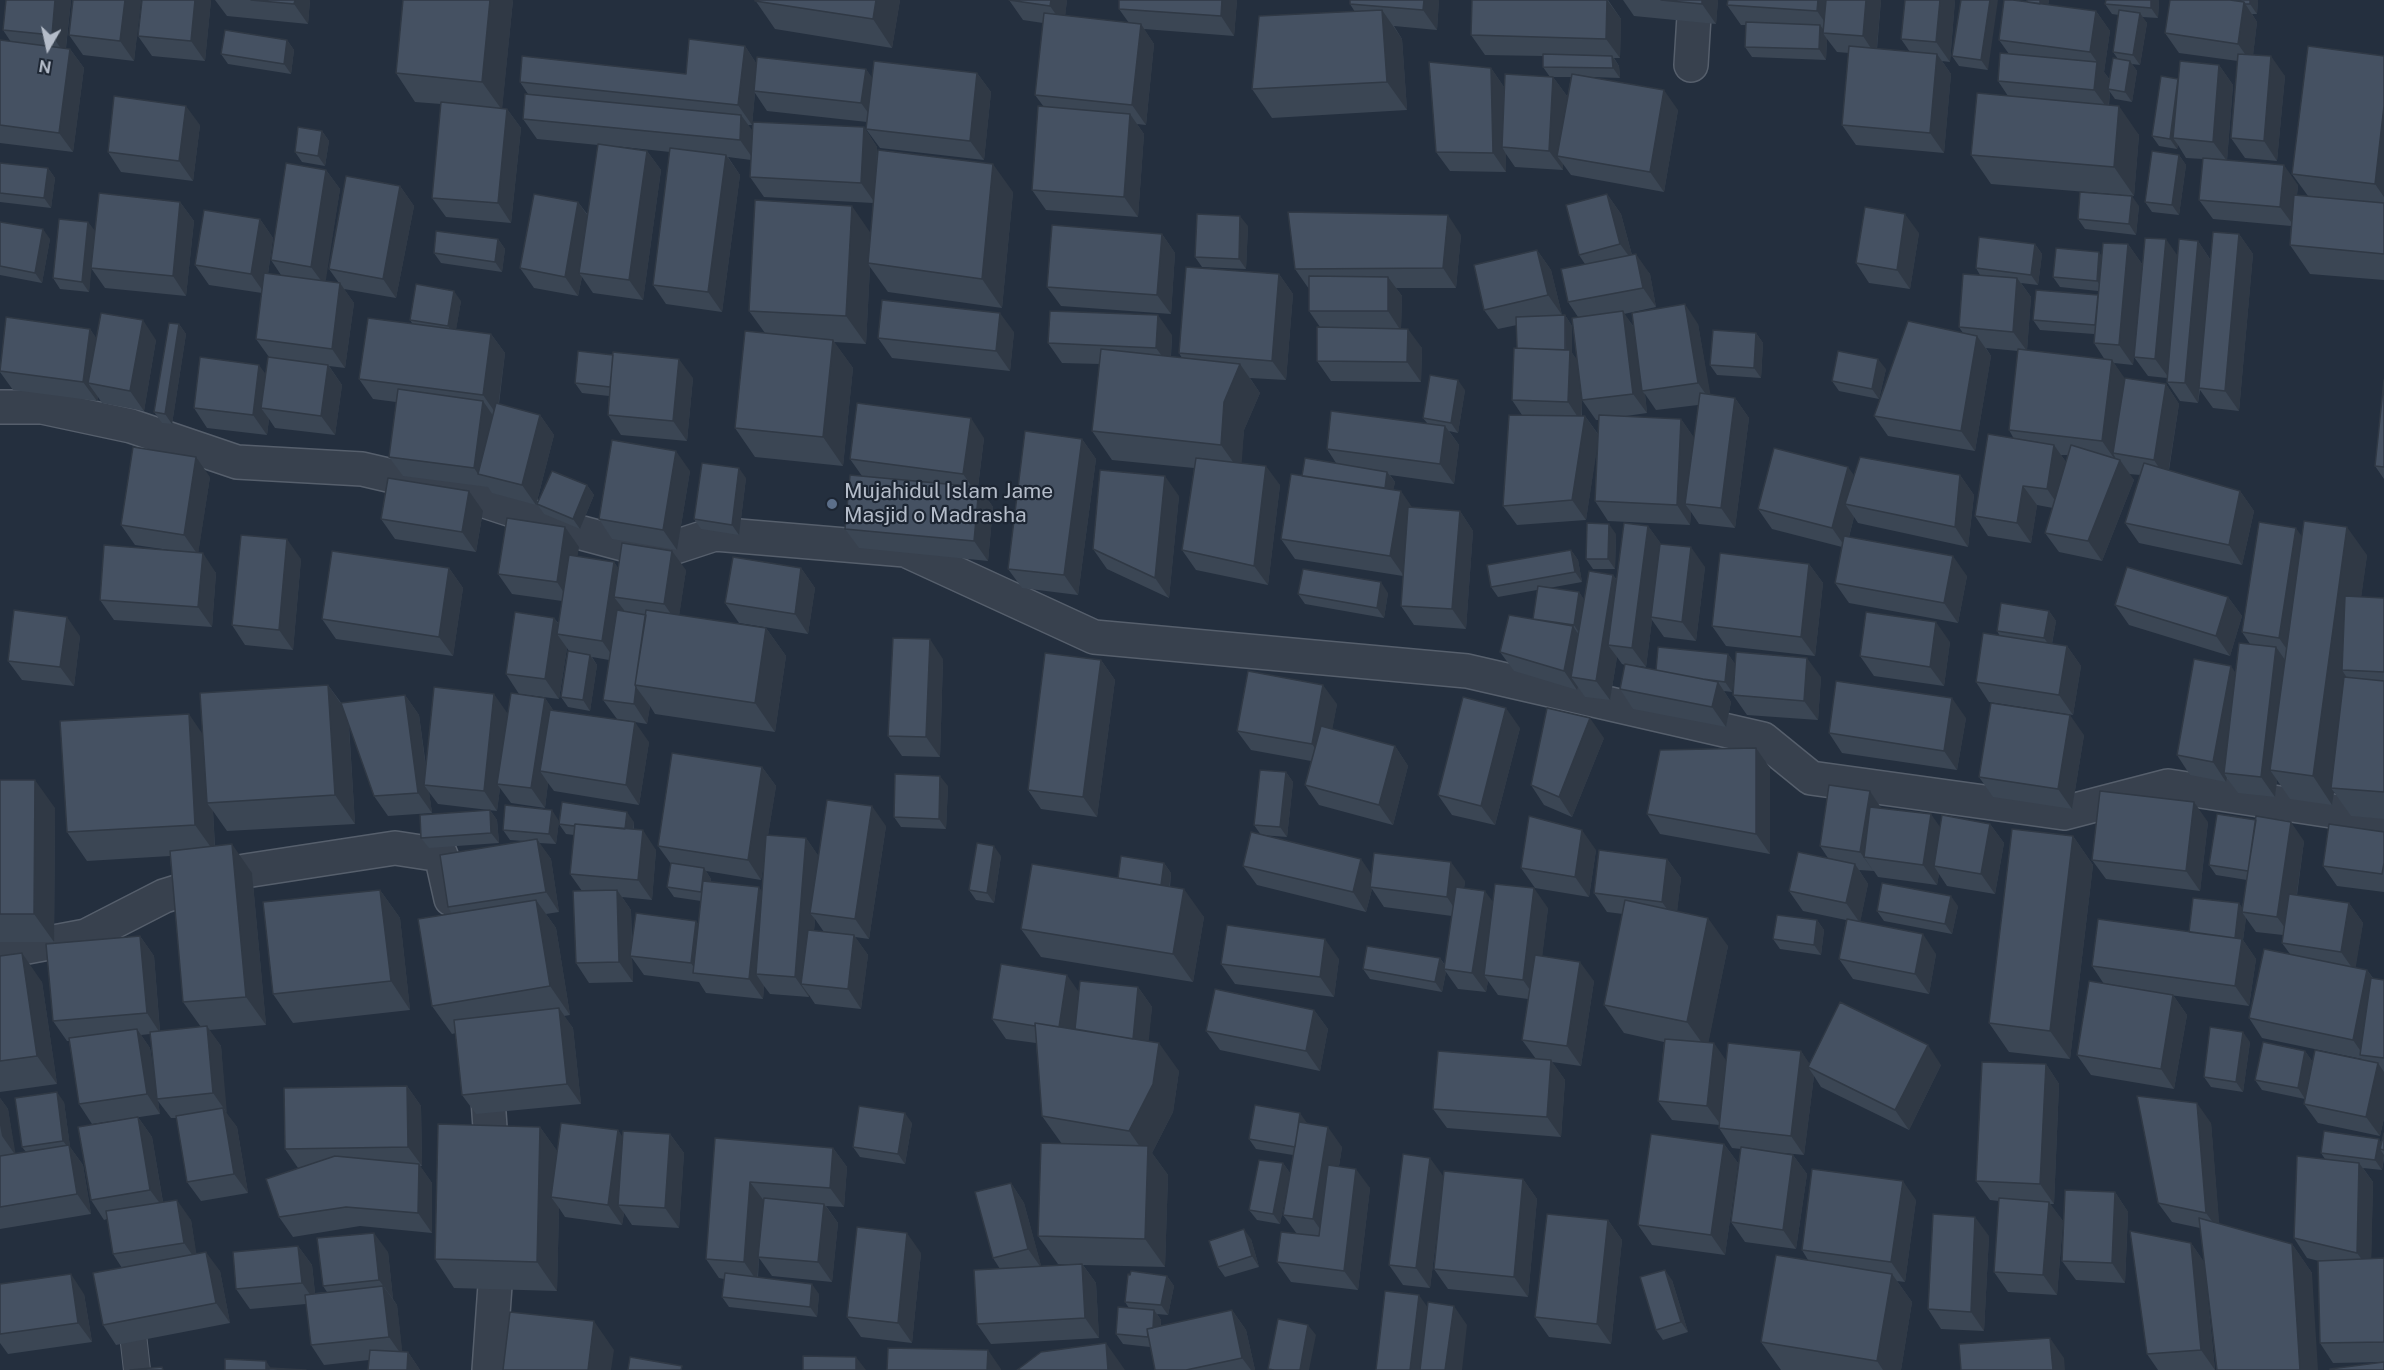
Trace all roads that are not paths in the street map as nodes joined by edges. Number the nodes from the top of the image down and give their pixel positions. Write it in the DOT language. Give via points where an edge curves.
graph roads {
  1 [pos="1695,0"];
  2 [pos="1691,65"];
  3 [pos="0,408"];
  4 [pos="2384,819"];
  5 [pos="457,922"];
  6 [pos="0,952"];
  7 [pos="484,1035"];
  8 [pos="128,1288"];
  9 [pos="137,1370"];
  10 [pos="489,1370"];
  1 -- 2 [label="street"];
  3 -- 4 [label="street" via="42,407 131,426 237,462 362,469 448,489 582,533 657,552 715,534 905,550 1094,637 1467,671 1763,740 1811,778 2064,813 2168,786"];
  5 -- 6 [label="street" via="441,855 396,848 245,871 164,896 87,948"];
  7 -- 10 [label="street" via="498,1245"];
  8 -- 9 [label="lane"];
}
